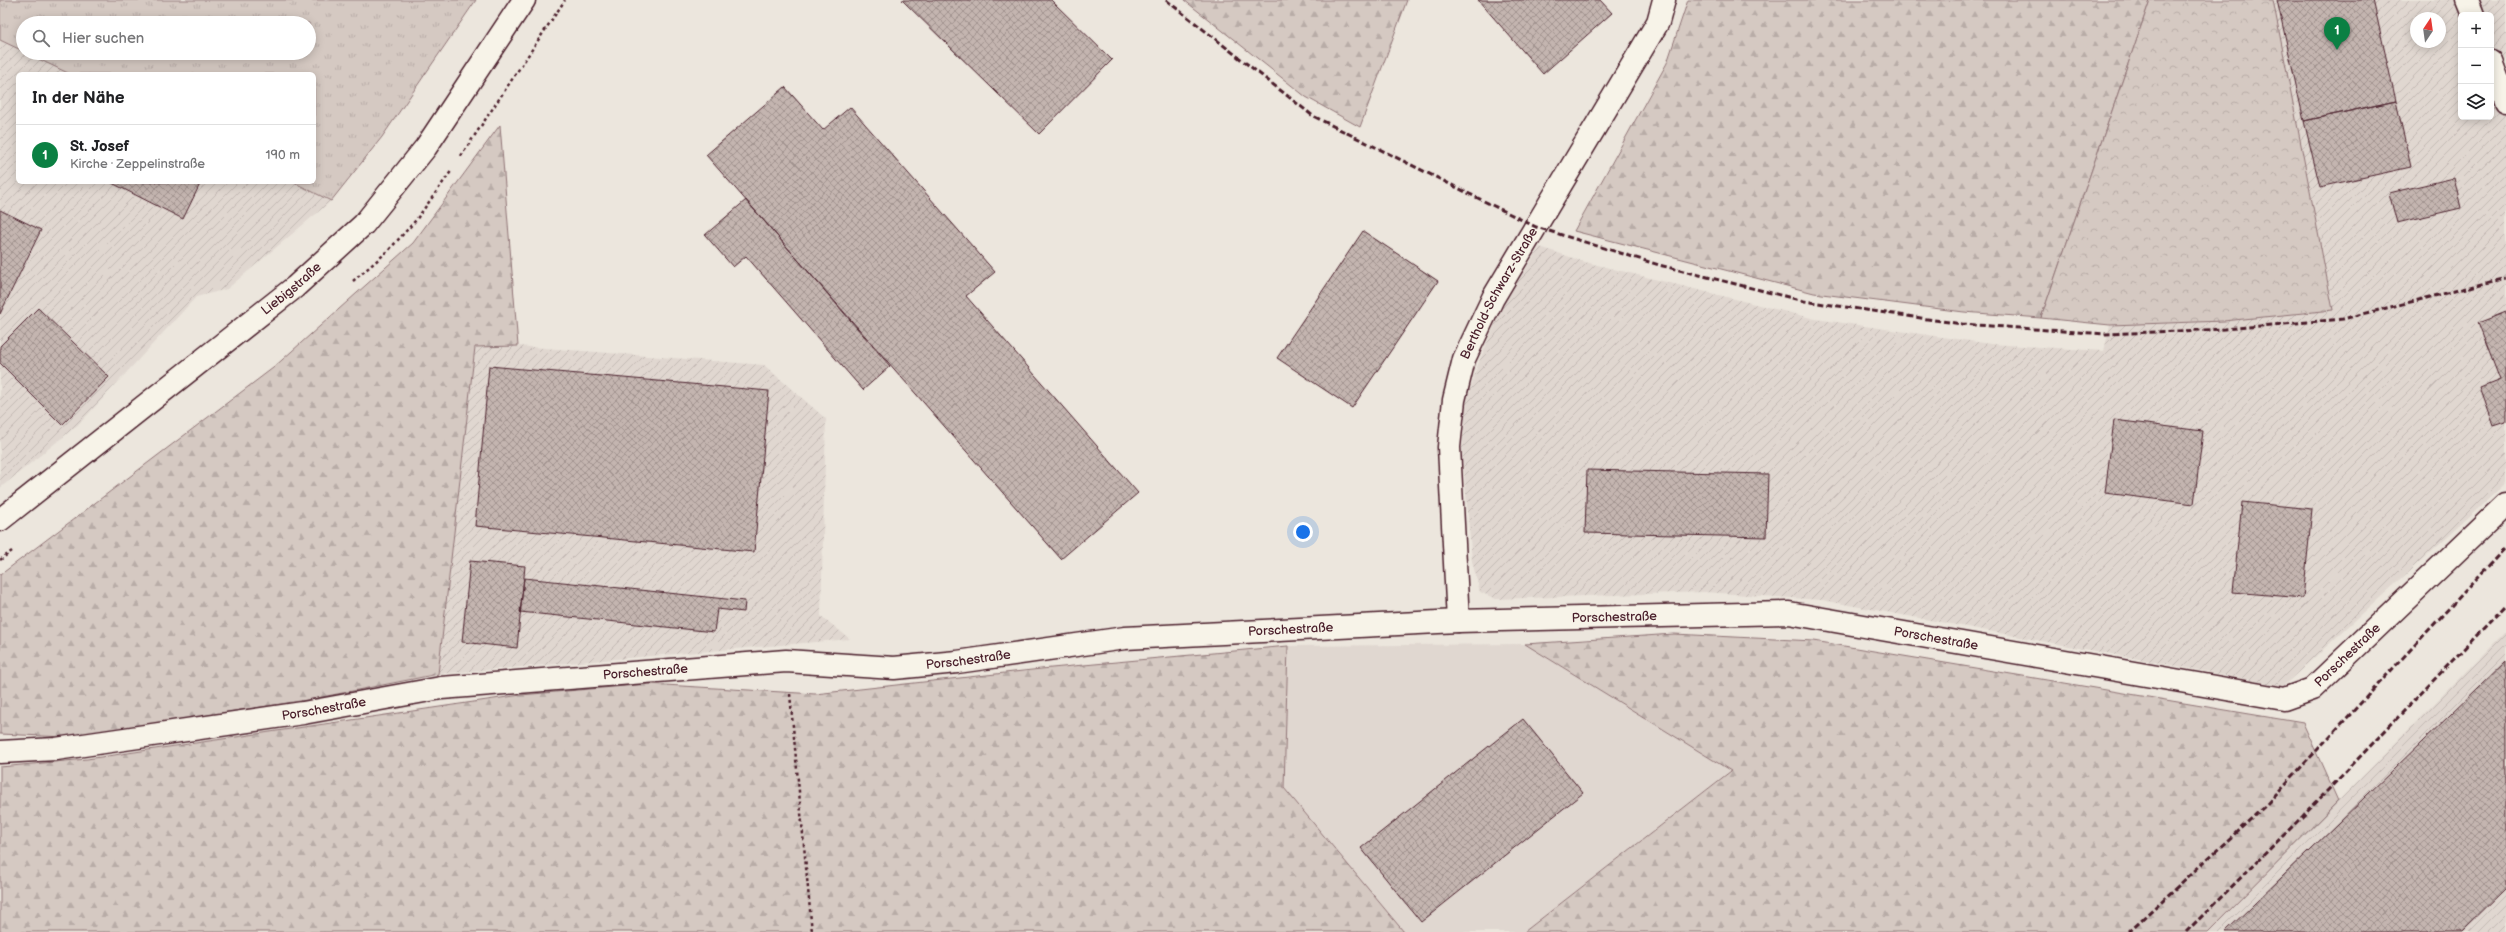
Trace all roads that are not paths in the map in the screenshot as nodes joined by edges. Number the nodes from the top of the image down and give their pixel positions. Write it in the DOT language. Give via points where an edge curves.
graph roads {
  1 [pos="524,0"];
  2 [pos="1664,0"];
  3 [pos="2467,0"];
  4 [pos="2472,12"];
  5 [pos="2494,70"];
  6 [pos="2506,101"];
  7 [pos="2506,504"];
  8 [pos="0,520"];
  9 [pos="1458,620"];
  10 [pos="0,752"];
  1 -- 8 [label="street, Liebigstraße" via="426,147 364,224 295,287"];
  2 -- 9 [label="street, Berthold-Schwarz-Straße" via="1658,22 1493,298 1464,359 1454,400 1449,447"];
  3 -- 4 [label="street"];
  5 -- 6 [label="street"];
  7 -- 9 [label="street, Porschestraße" via="2312,689 2284,700 1789,613"];
  9 -- 10 [label="street, Porschestraße" via="1125,638 957,662 894,668 786,661 442,688 280,717 56,748"];
}
